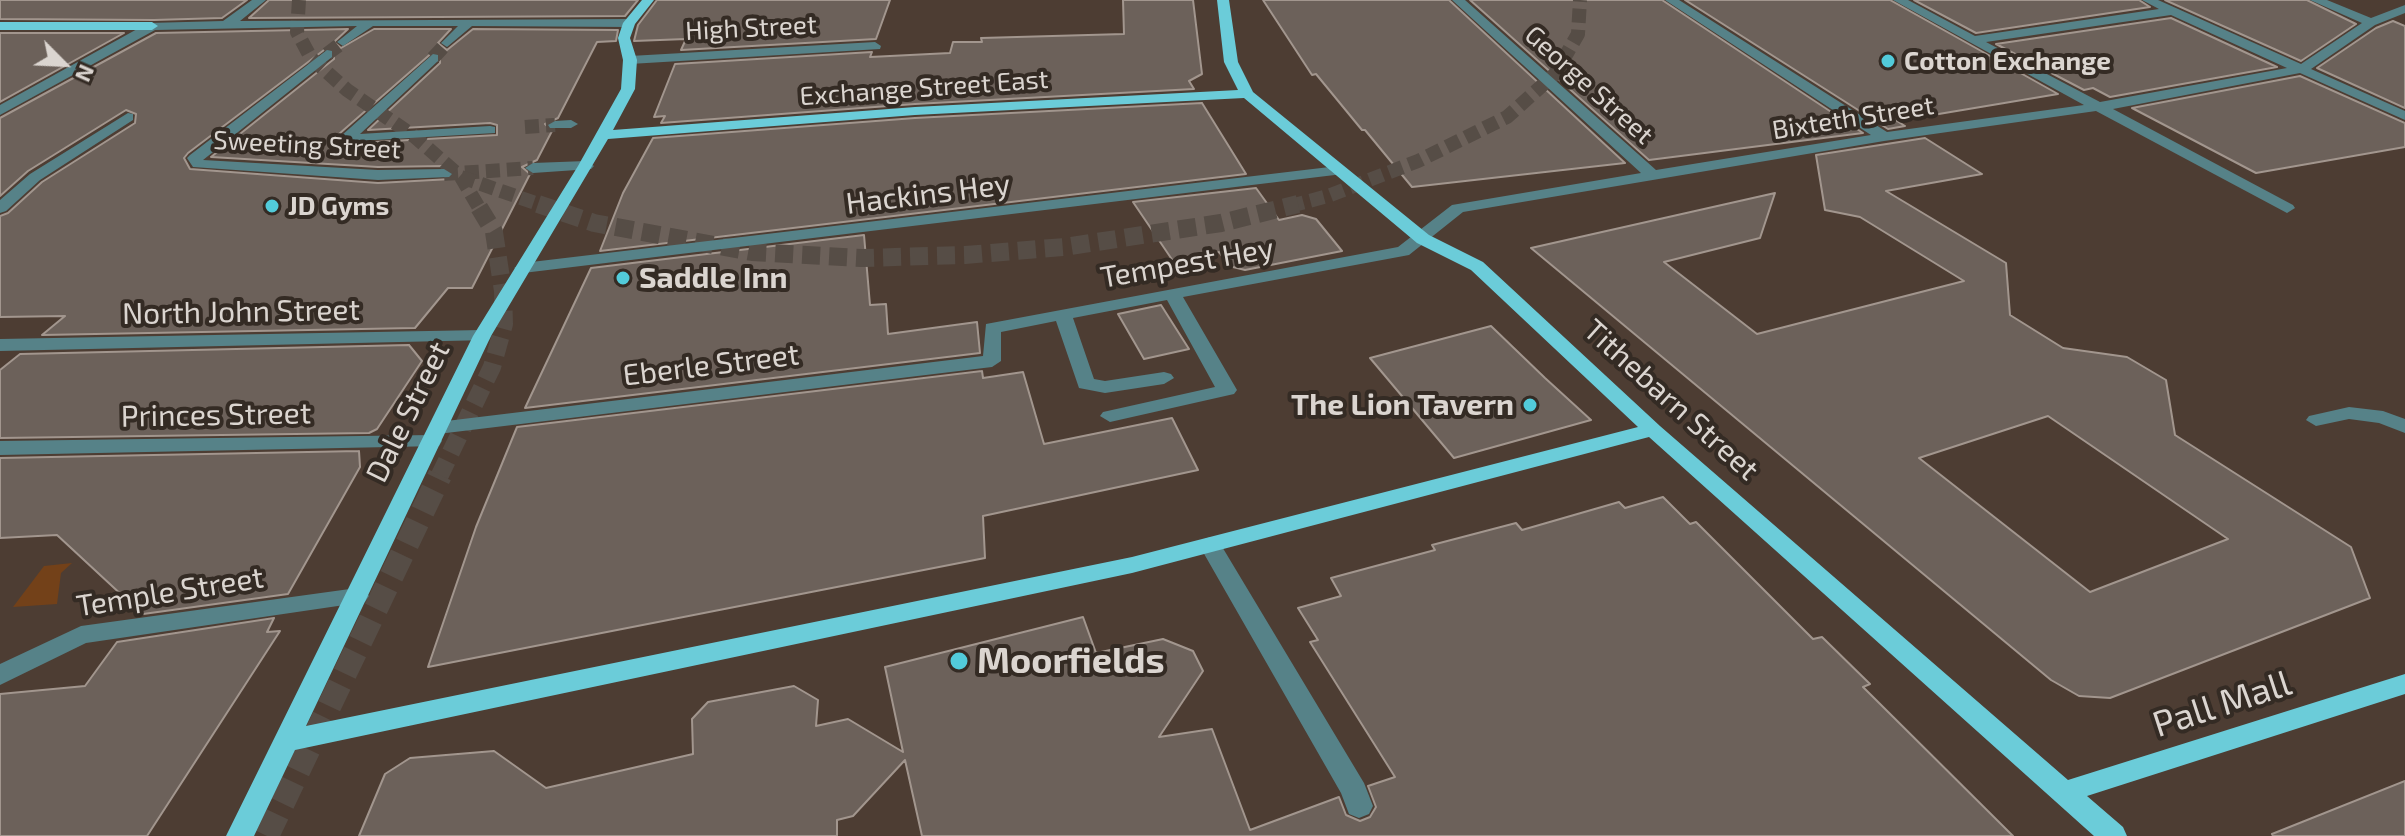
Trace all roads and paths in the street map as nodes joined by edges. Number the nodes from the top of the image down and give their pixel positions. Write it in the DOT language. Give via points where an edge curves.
graph roads {
  1 [pos="260,0"];
  2 [pos="648,0"];
  3 [pos="1223,0"];
  4 [pos="1458,0"];
  5 [pos="1671,0"];
  6 [pos="1899,0"];
  7 [pos="2148,0"];
  8 [pos="2316,0"];
  9 [pos="2173,11"];
  10 [pos="2402,13"];
  11 [pos="370,22"];
  12 [pos="2371,22"];
  13 [pos="468,23"];
  14 [pos="629,23"];
  15 [pos="227,24"];
  16 [pos="0,26"];
  17 [pos="152,26"];
  18 [pos="1972,40"];
  19 [pos="343,42"];
  20 [pos="447,43"];
  21 [pos="875,46"];
  22 [pos="327,54"];
  23 [pos="433,58"];
  24 [pos="630,60"];
  25 [pos="2302,69"];
  26 [pos="1247,94"];
  27 [pos="2097,106"];
  28 [pos="0,111"];
  29 [pos="2405,116"];
  30 [pos="128,117"];
  31 [pos="571,124"];
  32 [pos="555,125"];
  33 [pos="490,130"];
  34 [pos="605,135"];
  35 [pos="1884,137"];
  36 [pos="586,166"];
  37 [pos="533,168"];
  38 [pos="1338,171"];
  39 [pos="444,174"];
  40 [pos="1652,175"];
  41 [pos="2,204"];
  42 [pos="2287,208"];
  43 [pos="1423,239"];
  44 [pos="523,268"];
  45 [pos="1173,295"];
  46 [pos="1062,313"];
  47 [pos="482,336"];
  48 [pos="0,345"];
  49 [pos="21,345"];
  50 [pos="992,361"];
  51 [pos="0,362"];
  52 [pos="1164,378"];
  53 [pos="1110,416"];
  54 [pos="2316,420"];
  55 [pos="2405,427"];
  56 [pos="1653,430"];
  57 [pos="435,435"];
  58 [pos="0,448"];
  59 [pos="1210,545"];
  60 [pos="357,596"];
  61 [pos="0,675"];
  62 [pos="2405,684"];
  63 [pos="286,741"];
  64 [pos="2061,793"];
  65 [pos="1359,806"];
  66 [pos="240,836"];
  67 [pos="2113,836"];
  1 -- 15 [label="street"];
  2 -- 14 [label="main road"];
  3 -- 26 [label="main road, Tithebarn Street" via="1231,62"];
  4 -- 40 [label="street, George Street"];
  5 -- 35 [label="street"];
  6 -- 18 [label="street"];
  7 -- 9 [label="street"];
  8 -- 12 [label="street"];
  9 -- 18 [label="street"];
  9 -- 25 [label="street"];
  10 -- 12 [label="street"];
  11 -- 13 [label="street"];
  11 -- 15 [label="street"];
  11 -- 19 [label="street"];
  12 -- 25 [label="street"];
  13 -- 14 [label="street"];
  13 -- 20 [label="street"];
  14 -- 24 [label="main road, Dale Street" via="624,38"];
  15 -- 17 [label="street"];
  16 -- 17 [label="main road"];
  17 -- 28 [label="street"];
  18 -- 27 [label="street"];
  21 -- 24 [label="street, High Street"];
  22 -- 39 [label="street, Sweeting Street" via="195,158 198,164"];
  23 -- 33 [label="street" via="346,139"];
  24 -- 34 [label="main road, Dale Street" via="628,89"];
  25 -- 27 [label="street, Bixteth Street"];
  25 -- 29 [label="street"];
  26 -- 34 [label="main road, Exchange Street East" via="915,111"];
  26 -- 38 [label="main road, Tithebarn Street"];
  27 -- 35 [label="street, Bixteth Street"];
  27 -- 42 [label="street" via="2206,163 2228,166"];
  30 -- 41 [label="street"];
  31 -- 32 [label="street"];
  34 -- 36 [label="main road, Dale Street"];
  35 -- 40 [label="street, Bixteth Street"];
  36 -- 37 [label="street"];
  36 -- 44 [label="main road, Dale Street"];
  38 -- 43 [label="main road, Tithebarn Street"];
  38 -- 44 [label="street, Hackins Hey"];
  40 -- 43 [label="street, Bixteth Street" via="1458,208"];
  43 -- 45 [label="street, Tempest Hey" via="1403,251"];
  43 -- 56 [label="main road, Tithebarn Street" via="1477,266"];
  44 -- 47 [label="main road, Dale Street"];
  45 -- 46 [label="street, Tempest Hey" via="1129,294"];
  45 -- 53 [label="street" via="1227,390"];
  46 -- 50 [label="street, Tempest Hey" via="992,328"];
  46 -- 52 [label="street" via="1086,384 1105,387"];
  47 -- 49 [label="street, North John Street"];
  47 -- 57 [label="main road, Dale Street"];
  48 -- 49 [label="street, North John Street"];
  49 -- 51 [label="street"];
  50 -- 57 [label="street, Eberle Street"];
  54 -- 55 [label="street" via="2349,413 2383,417"];
  56 -- 59 [label="main road"];
  56 -- 64 [label="main road, Tithebarn Street"];
  57 -- 58 [label="street, Princes Street"];
  57 -- 60 [label="main road, Dale Street"];
  59 -- 63 [label="main road"];
  59 -- 65 [label="street"];
  60 -- 61 [label="street, Temple Street" via="81,635"];
  60 -- 63 [label="main road, Dale Street"];
  62 -- 64 [label="main road, Pall Mall"];
  63 -- 66 [label="main road, Dale Street"];
  64 -- 67 [label="main road, Tithebarn Street"];
}
